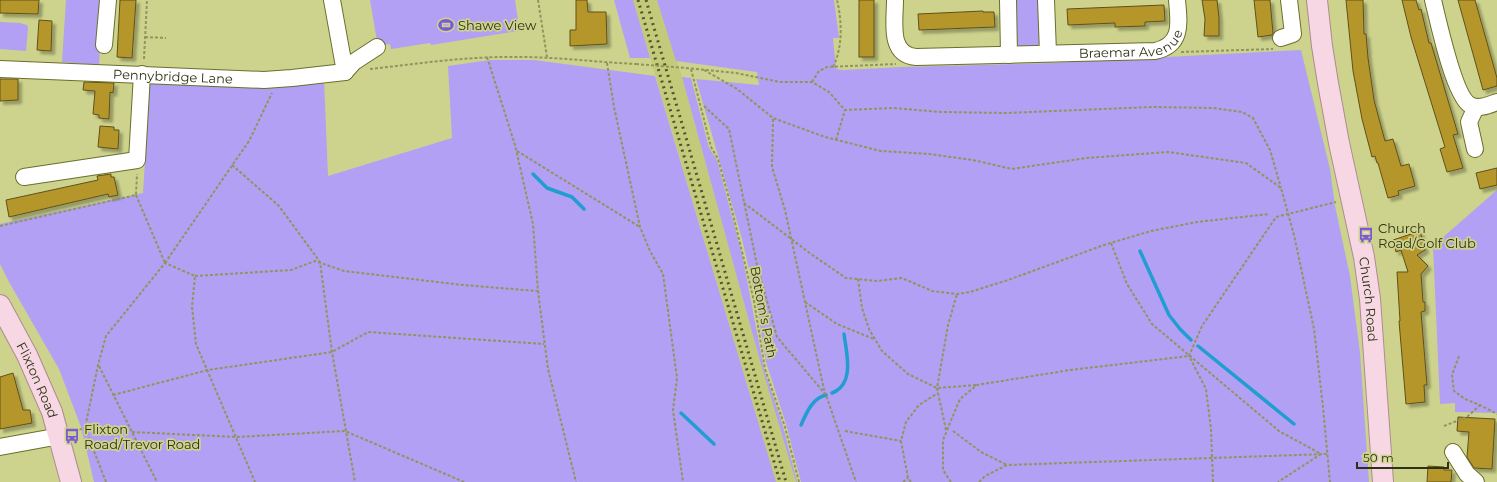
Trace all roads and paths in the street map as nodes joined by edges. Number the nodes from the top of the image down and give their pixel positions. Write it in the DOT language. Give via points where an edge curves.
graph roads {
  1 [pos="108,0"];
  2 [pos="148,0"];
  3 [pos="332,0"];
  4 [pos="538,0"];
  5 [pos="837,0"];
  6 [pos="894,0"];
  7 [pos="1008,0"];
  8 [pos="1046,0"];
  9 [pos="1177,0"];
  10 [pos="1289,0"];
  11 [pos="1317,0"];
  12 [pos="1433,0"];
  13 [pos="145,36"];
  14 [pos="166,38"];
  15 [pos="1277,44"];
  16 [pos="104,45"];
  17 [pos="1169,46"];
  18 [pos="377,47"];
  19 [pos="1048,53"];
  20 [pos="1009,54"];
  21 [pos="487,57"];
  22 [pos="547,57"];
  23 [pos="916,57"];
  24 [pos="607,62"];
  25 [pos="143,67"];
  26 [pos="833,67"];
  27 [pos="0,69"];
  28 [pos="368,69"];
  29 [pos="691,69"];
  30 [pos="704,70"];
  31 [pos="345,72"];
  32 [pos="278,80"];
  33 [pos="812,82"];
  34 [pos="1497,102"];
  35 [pos="704,106"];
  36 [pos="1476,107"];
  37 [pos="846,110"];
  38 [pos="773,118"];
  39 [pos="836,140"];
  40 [pos="1475,149"];
  41 [pos="517,151"];
  42 [pos="137,160"];
  43 [pos="232,165"];
  44 [pos="24,177"];
  45 [pos="1281,188"];
  46 [pos="136,195"];
  47 [pos="1351,198"];
  48 [pos="744,202"];
  49 [pos="1269,214"];
  50 [pos="0,226"];
  51 [pos="640,227"];
  52 [pos="1111,243"];
  53 [pos="165,262"];
  54 [pos="320,262"];
  55 [pos="195,276"];
  56 [pos="858,279"];
  57 [pos="538,291"];
  58 [pos="957,294"];
  59 [pos="805,302"];
  60 [pos="0,305"];
  61 [pos="875,339"];
  62 [pos="544,344"];
  63 [pos="332,352"];
  64 [pos="1189,356"];
  65 [pos="1459,356"];
  66 [pos="98,365"];
  67 [pos="208,370"];
  68 [pos="977,384"];
  69 [pos="937,388"];
  70 [pos="938,393"];
  71 [pos="113,395"];
  72 [pos="826,396"];
  73 [pos="1480,405"];
  74 [pos="1497,414"];
  75 [pos="1444,426"];
  76 [pos="345,430"];
  77 [pos="845,431"];
  78 [pos="947,431"];
  79 [pos="953,431"];
  80 [pos="132,432"];
  81 [pos="60,436"];
  82 [pos="236,437"];
  83 [pos="901,441"];
  84 [pos="0,448"];
  85 [pos="1453,452"];
  86 [pos="1321,454"];
  87 [pos="1328,454"];
  88 [pos="1213,458"];
  89 [pos="1007,465"];
  90 [pos="908,478"];
  91 [pos="71,482"];
  92 [pos="106,482"];
  93 [pos="157,482"];
  94 [pos="256,482"];
  95 [pos="355,482"];
  96 [pos="464,482"];
  97 [pos="576,482"];
  98 [pos="683,482"];
  99 [pos="799,482"];
  100 [pos="856,482"];
  101 [pos="903,482"];
  102 [pos="911,482"];
  103 [pos="951,482"];
  104 [pos="979,482"];
  105 [pos="1212,482"];
  106 [pos="1278,482"];
  107 [pos="1330,482"];
  108 [pos="1383,482"];
  109 [pos="1476,482"];
  1 -- 16 [label="street"];
  2 -- 13 [label="path"];
  3 -- 31 [label="street"];
  4 -- 22 [label="path"];
  5 -- 26 [label="path" via="840,41"];
  6 -- 23 [label="street, Braemar Avenue" via="896,43 901,52"];
  7 -- 20 [label="street"];
  8 -- 19 [label="street"];
  9 -- 17 [label="street, Braemar Avenue" via="1179,27"];
  10 -- 15 [label="street" via="1292,34"];
  11 -- 47 [label="main road, Church Road" via="1328,83"];
  12 -- 36 [label="street" via="1461,94 1466,102"];
  13 -- 14 [label="path"];
  13 -- 25 [label="path"];
  15 -- 17 [label="path" via="1176,52"];
  17 -- 19 [label="street, Braemar Avenue" via="1155,51"];
  18 -- 31 [label="street" via="354,62"];
  19 -- 20 [label="street, Braemar Avenue"];
  20 -- 23 [label="street, Braemar Avenue"];
  21 -- 22 [label="path"];
  21 -- 28 [label="path"];
  21 -- 41 [label="path"];
  22 -- 24 [label="path"];
  23 -- 26 [label="path" via="890,65"];
  24 -- 29 [label="path, bridge"];
  24 -- 51 [label="path"];
  25 -- 27 [label="street, Pennybridge Lane"];
  25 -- 32 [label="street, Pennybridge Lane"];
  25 -- 42 [label="street"];
  26 -- 33 [label="path" via="819,71"];
  29 -- 30 [label="path"];
  29 -- 99 [label="path, Bottom's Path" via="711,147 718,159 730,202 766,369"];
  30 -- 33 [label="path" via="736,73 780,82"];
  30 -- 38 [label="path" via="737,89"];
  31 -- 32 [label="street, Pennybridge Lane"];
  32 -- 43 [label="path" via="249,141"];
  33 -- 37 [label="path" via="830,92"];
  34 -- 36 [label="street"];
  35 -- 48 [label="path" via="729,129"];
  36 -- 40 [label="street" via="1468,122"];
  37 -- 39 [label="path"];
  37 -- 45 [label="path" via="893,108 940,112 1006,112 1152,107 1213,108 1242,112 1253,118 1270,150"];
  38 -- 39 [label="path"];
  38 -- 59 [label="path" via="772,167 785,210"];
  39 -- 45 [label="path" via="881,151 973,160 1012,169 1086,158 1168,152 1246,163"];
  41 -- 51 [label="path"];
  41 -- 57 [label="path" via="533,224"];
  42 -- 44 [label="street"];
  42 -- 46 [label="path"];
  43 -- 53 [label="path"];
  43 -- 54 [label="path" via="279,206"];
  45 -- 87 [label="path" via="1314,329"];
  46 -- 50 [label="path"];
  46 -- 53 [label="path"];
  47 -- 64 [label="path" via="1276,217 1202,326"];
  47 -- 108 [label="main road, Church Road" via="1370,299"];
  48 -- 56 [label="path" via="834,270 846,278"];
  48 -- 72 [label="path" via="757,265 777,337"];
  49 -- 52 [label="path" via="1197,222 1151,231"];
  51 -- 98 [label="path" via="662,274 678,378 673,410"];
  52 -- 58 [label="path" via="1008,280"];
  52 -- 64 [label="path" via="1127,284 1152,324"];
  53 -- 55 [label="path"];
  53 -- 66 [label="path" via="106,336"];
  54 -- 55 [label="path" via="315,260 291,270"];
  54 -- 57 [label="path" via="344,271"];
  54 -- 63 [label="path"];
  55 -- 67 [label="path" via="192,307 196,344"];
  56 -- 58 [label="path" via="877,281 902,278 932,291"];
  56 -- 61 [label="path" via="862,308"];
  57 -- 62 [label="path"];
  58 -- 69 [label="path" via="948,325"];
  59 -- 61 [label="path" via="837,324"];
  59 -- 72 [label="path"];
  60 -- 81 [label="main road, Flixton Road" via="27,355"];
  61 -- 69 [label="path" via="882,351 908,374"];
  62 -- 63 [label="path" via="368,332"];
  62 -- 97 [label="path"];
  63 -- 67 [label="path"];
  63 -- 76 [label="path"];
  64 -- 68 [label="path"];
  64 -- 86 [label="path" via="1279,431"];
  64 -- 88 [label="path" via="1206,389"];
  65 -- 73 [label="path" via="1452,375 1454,391"];
  66 -- 71 [label="path"];
  66 -- 92 [label="path" via="85,428"];
  67 -- 71 [label="path"];
  67 -- 82 [label="path"];
  68 -- 69 [label="path"];
  68 -- 78 [label="path" via="960,399"];
  69 -- 70 [label="path"];
  70 -- 78 [label="path"];
  70 -- 83 [label="path" via="919,405 906,422"];
  71 -- 80 [label="path"];
  72 -- 100 [label="path"];
  73 -- 74 [label="path"];
  73 -- 75 [label="path" via="1467,417"];
  76 -- 82 [label="path"];
  76 -- 95 [label="path"];
  76 -- 96 [label="path"];
  77 -- 83 [label="path"];
  78 -- 103 [label="path" via="943,440 943,470"];
  79 -- 89 [label="path" via="981,452"];
  80 -- 82 [label="path"];
  80 -- 93 [label="path"];
  81 -- 84 [label="street"];
  81 -- 91 [label="main road, Flixton Road"];
  82 -- 94 [label="path"];
  83 -- 90 [label="path"];
  85 -- 109 [label="street" via="1467,474"];
  86 -- 87 [label="path"];
  86 -- 88 [label="path"];
  86 -- 106 [label="path"];
  87 -- 107 [label="path"];
  88 -- 89 [label="path"];
  88 -- 105 [label="path"];
  89 -- 104 [label="path" via="985,476"];
  90 -- 101 [label="path"];
  90 -- 102 [label="path"];
}
